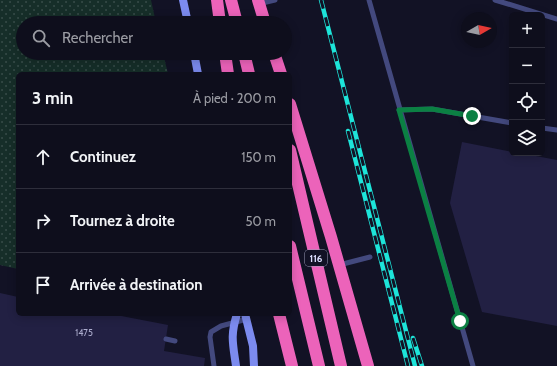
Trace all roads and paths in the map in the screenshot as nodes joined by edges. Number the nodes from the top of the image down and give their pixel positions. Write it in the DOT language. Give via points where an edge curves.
graph roads {
  1 [pos="183,0"];
  2 [pos="217,0"];
  3 [pos="231,0"];
  4 [pos="275,0"];
  5 [pos="369,0"];
  6 [pos="495,0"];
  7 [pos="257,2"];
  8 [pos="186,16"];
  9 [pos="219,16"];
  10 [pos="235,16"];
  11 [pos="259,16"];
  12 [pos="262,16"];
  13 [pos="557,19"];
  14 [pos="195,60"];
  15 [pos="226,60"];
  16 [pos="246,60"];
  17 [pos="269,60"];
  18 [pos="276,60"];
  19 [pos="198,72"];
  20 [pos="228,72"];
  21 [pos="249,72"];
  22 [pos="272,72"];
  23 [pos="280,72"];
  24 [pos="292,110"];
  25 [pos="399,110"];
  26 [pos="509,122"];
  27 [pos="545,128"];
  28 [pos="557,130"];
  29 [pos="292,158"];
  30 [pos="292,255"];
  31 [pos="370,257"];
  32 [pos="340,265"];
  33 [pos="236,316"];
  34 [pos="246,316"];
  35 [pos="278,316"];
  36 [pos="279,316"];
  37 [pos="234,323"];
  38 [pos="166,339"];
  39 [pos="175,341"];
  40 [pos="214,366"];
  41 [pos="236,366"];
  42 [pos="254,366"];
  43 [pos="286,366"];
  44 [pos="292,366"];
  45 [pos="318,366"];
  46 [pos="341,366"];
  47 [pos="368,366"];
  48 [pos="473,366"];
  1 -- 8 [label="street"];
  2 -- 9 [label="highway"];
  3 -- 10 [label="highway"];
  4 -- 7 [label="lane"];
  5 -- 25 [label="lane"];
  6 -- 13 [label="lane"];
  7 -- 11 [label="highway"];
  7 -- 12 [label="highway"];
  14 -- 19 [label="street"];
  15 -- 20 [label="highway"];
  16 -- 21 [label="highway"];
  17 -- 22 [label="highway"];
  18 -- 23 [label="highway"];
  24 -- 32 [label="highway"];
  25 -- 26 [label="lane" via="432,109"];
  25 -- 48 [label="lane"];
  27 -- 28 [label="lane"];
  29 -- 46 [label="highway, 116"];
  30 -- 45 [label="highway, 116"];
  31 -- 32 [label="lane"];
  32 -- 47 [label="highway"];
  33 -- 37 [label="street"];
  34 -- 37 [label="lane"];
  34 -- 42 [label="street" via="253,346"];
  35 -- 43 [label="highway"];
  36 -- 44 [label="highway"];
  37 -- 40 [label="lane" via="215,328 211,332"];
  37 -- 41 [label="street" via="232,342"];
  38 -- 39 [label="lane"];
}
